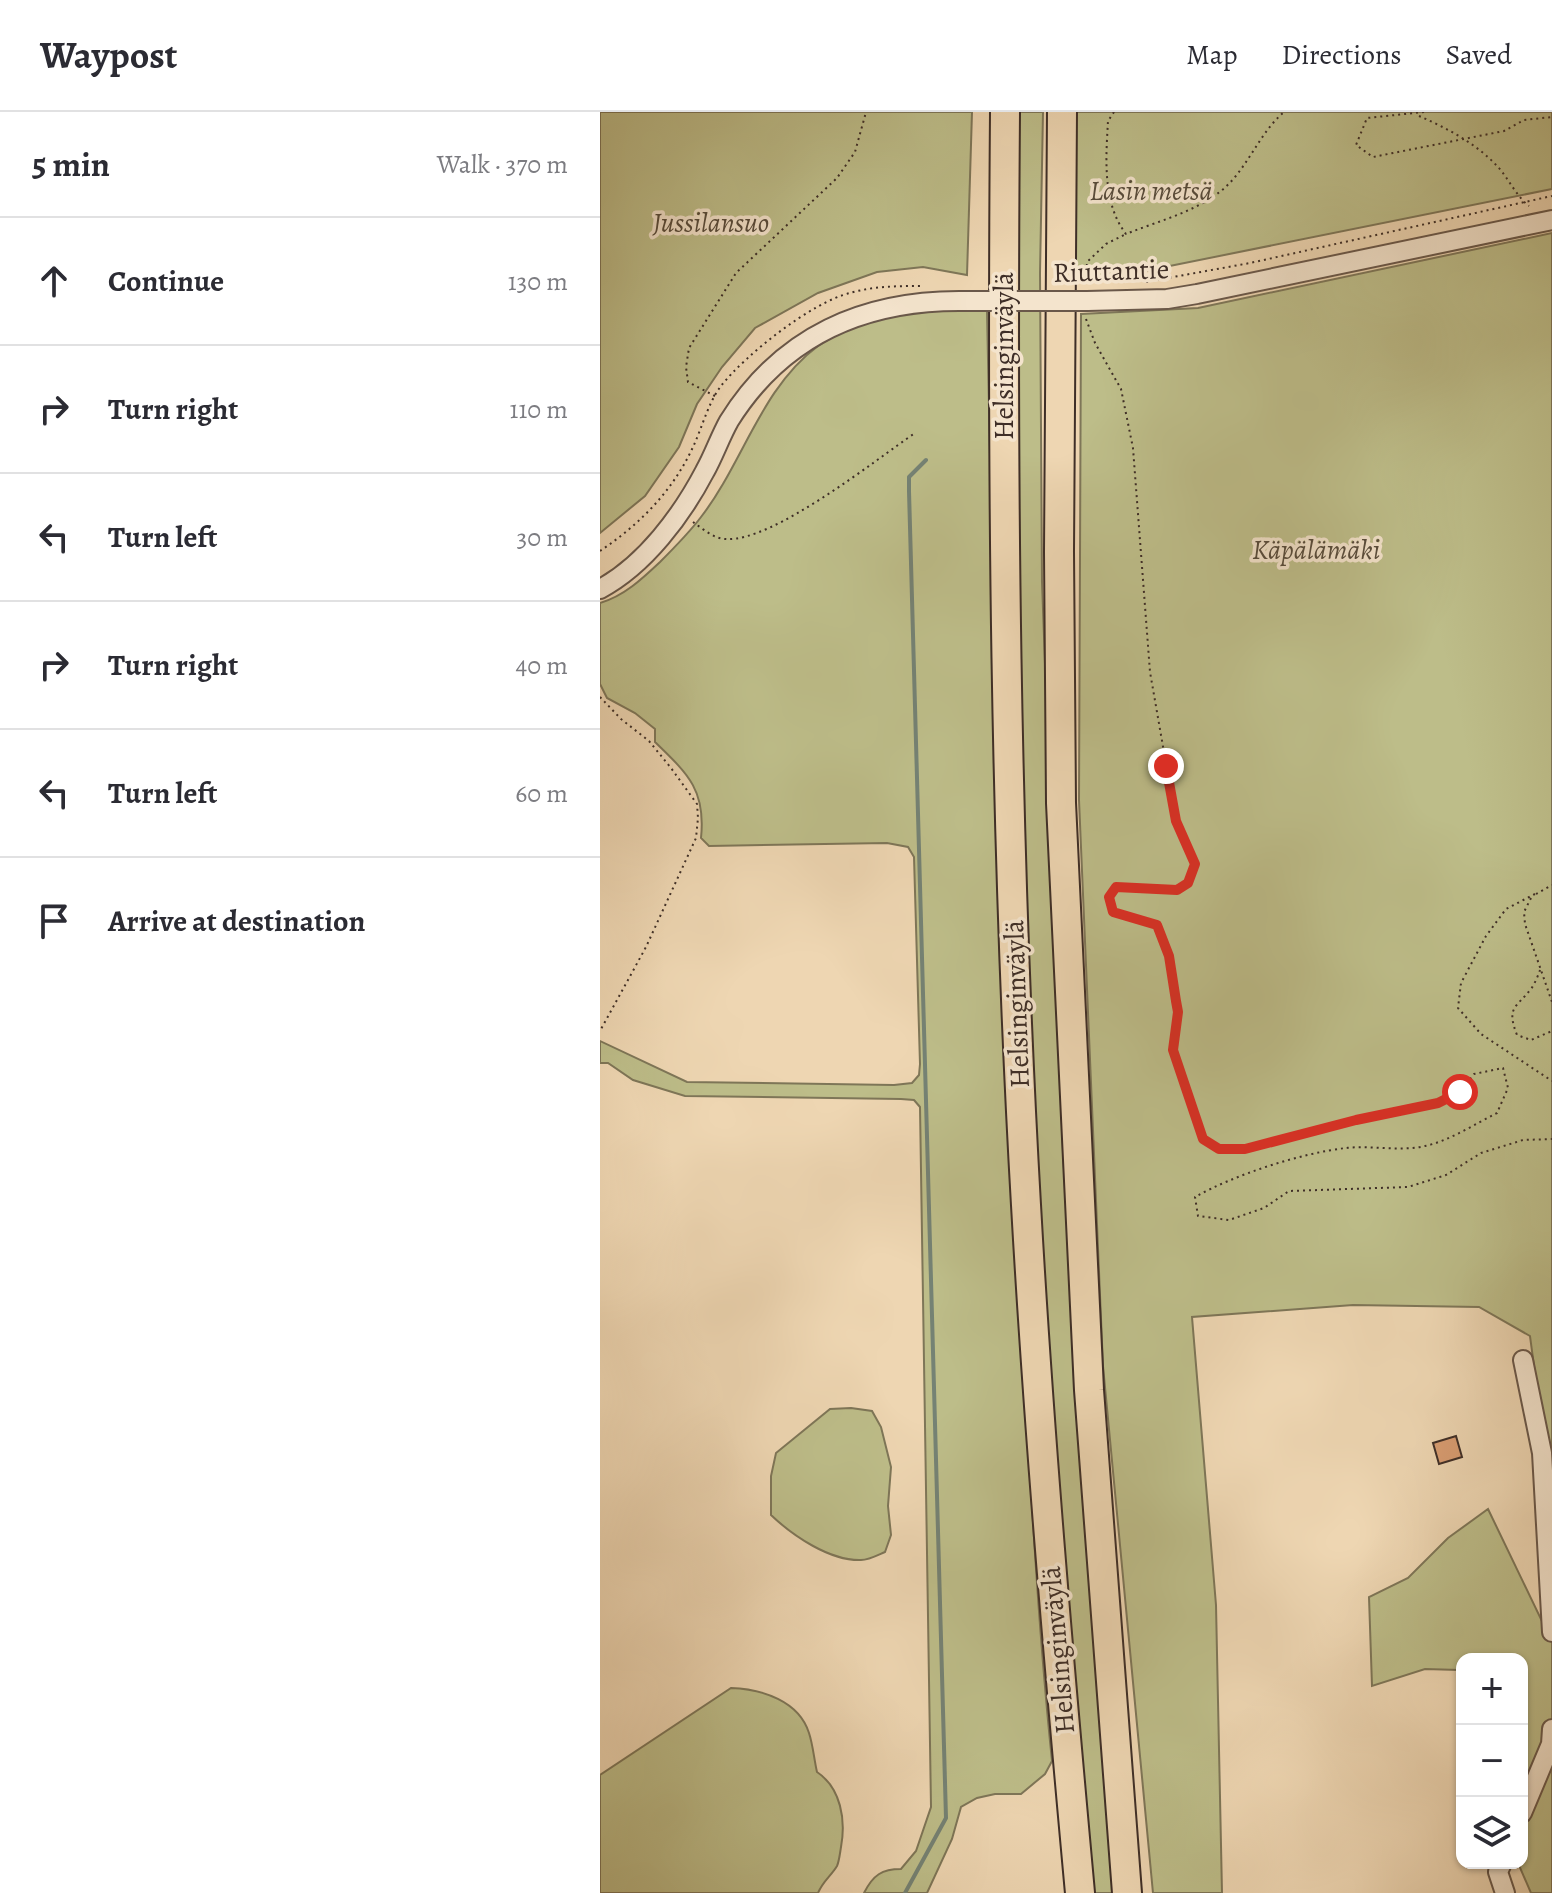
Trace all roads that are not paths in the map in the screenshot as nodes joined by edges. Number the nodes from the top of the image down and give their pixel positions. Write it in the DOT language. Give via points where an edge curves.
graph roads {
  1 [pos="1005,112"];
  2 [pos="1062,112"];
  3 [pos="1552,220"];
  4 [pos="600,589"];
  5 [pos="1523,1360"];
  6 [pos="1552,1632"];
  7 [pos="1552,1729"];
  8 [pos="1528,1799"];
  9 [pos="1499,1869"];
  10 [pos="1080,1893"];
  11 [pos="1127,1893"];
  12 [pos="1505,1893"];
  1 -- 10 [label="highway, Helsinginväylä" via="1004,546 1018,1048 1038,1393"];
  2 -- 11 [label="highway, Helsinginväylä" via="1061,803 1089,1390"];
  3 -- 4 [label="street, Riuttantie, bridge" via="1167,299 1086,304 935,300 875,310 833,325 810,338 751,390 680,512 619,578"];
  5 -- 6 [label="street" via="1542,1453"];
  7 -- 8 [label="street"];
  9 -- 12 [label="street"];
}
